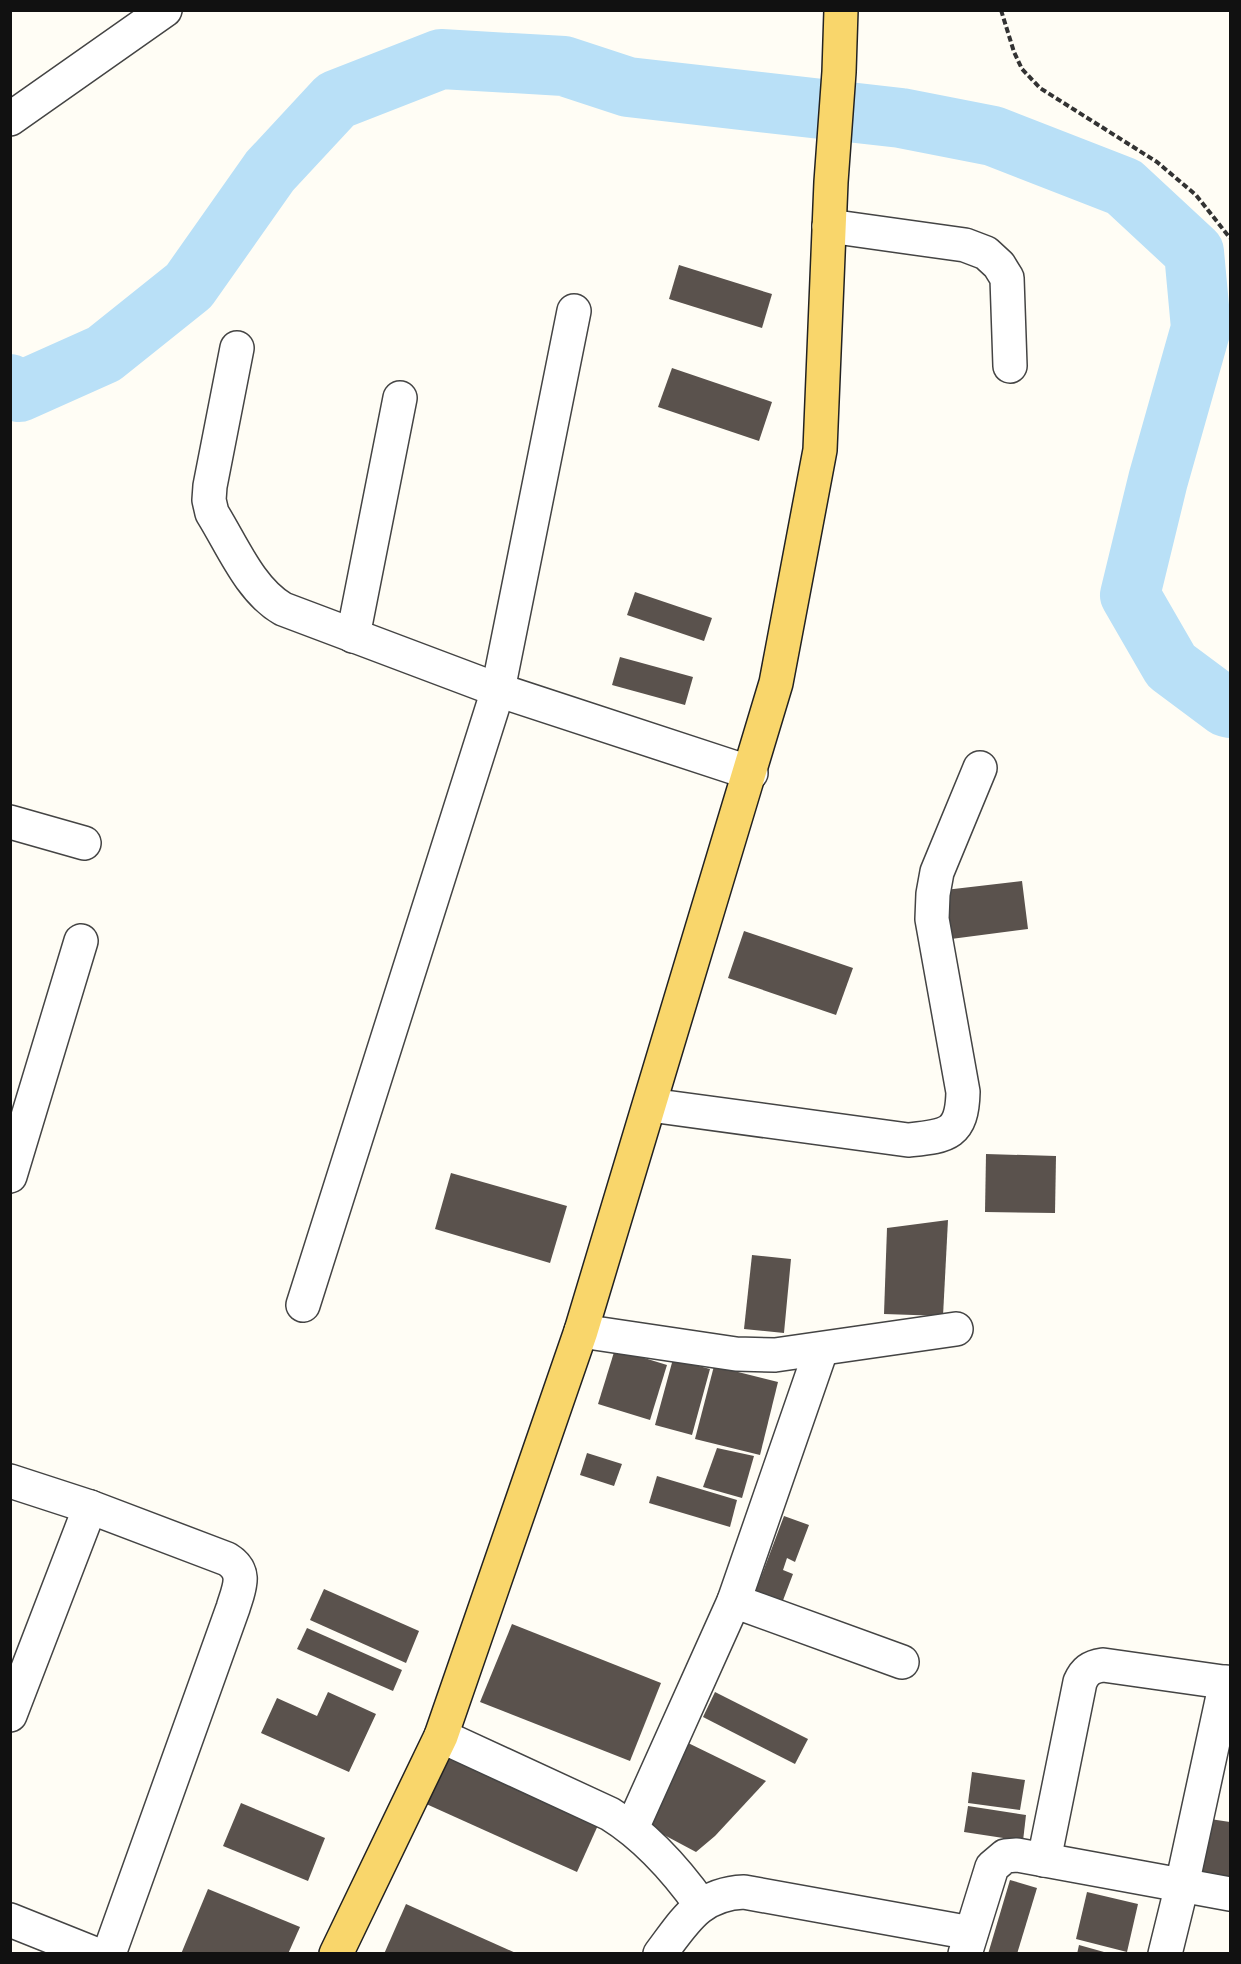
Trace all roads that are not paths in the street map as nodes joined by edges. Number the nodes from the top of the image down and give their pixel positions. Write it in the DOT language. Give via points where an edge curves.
graph roads {
  1 [pos="165,10"];
  2 [pos="841,10"];
  3 [pos="10,119"];
  4 [pos="829,226"];
  5 [pos="574,311"];
  6 [pos="237,348"];
  7 [pos="1010,366"];
  8 [pos="400,398"];
  9 [pos="353,636"];
  10 [pos="498,690"];
  11 [pos="980,768"];
  12 [pos="751,772"];
  13 [pos="10,822"];
  14 [pos="84,843"];
  15 [pos="81,941"];
  16 [pos="650,1105"];
  17 [pos="10,1176"];
  18 [pos="303,1305"];
  19 [pos="956,1329"];
  20 [pos="581,1331"];
  21 [pos="821,1350"];
  22 [pos="10,1481"];
  23 [pos="90,1508"];
  24 [pos="734,1601"];
  25 [pos="902,1662"];
  26 [pos="1228,1682"];
  27 [pos="10,1715"];
  28 [pos="441,1736"];
  29 [pos="632,1828"];
  30 [pos="1044,1860"];
  31 [pos="686,1885"];
  32 [pos="1182,1885"];
  33 [pos="1230,1894"];
  34 [pos="10,1920"];
  35 [pos="968,1943"];
  36 [pos="95,1953"];
  37 [pos="109,1953"];
  38 [pos="336,1953"];
  39 [pos="660,1953"];
  40 [pos="1165,1953"];
  1 -- 3 [label="street"];
  2 -- 4 [label="main road"];
  4 -- 7 [label="street" via="965,245 986,253 1007,278"];
  4 -- 12 [label="main road" via="820,450 776,683"];
  5 -- 10 [label="street"];
  6 -- 9 [label="street" via="210,486 212,513 269,601"];
  8 -- 9 [label="street"];
  9 -- 10 [label="street"];
  10 -- 12 [label="street"];
  10 -- 18 [label="street"];
  11 -- 16 [label="street" via="937,872 933,894 932,920 963,1092 963,1112 954,1127 938,1137 908,1140"];
  12 -- 16 [label="main road"];
  13 -- 14 [label="street"];
  15 -- 17 [label="street"];
  16 -- 20 [label="main road"];
  19 -- 21 [label="street"];
  20 -- 21 [label="street" via="736,1354"];
  20 -- 28 [label="main road"];
  21 -- 24 [label="street"];
  22 -- 23 [label="street"];
  23 -- 27 [label="street"];
  23 -- 37 [label="street" via="227,1559 240,1574 233,1608"];
  24 -- 25 [label="street"];
  24 -- 29 [label="street"];
  26 -- 30 [label="street" via="1103,1665 1085,1672"];
  26 -- 32 [label="street"];
  28 -- 29 [label="street" via="610,1814"];
  28 -- 38 [label="main road"];
  29 -- 31 [label="street"];
  30 -- 32 [label="street"];
  30 -- 35 [label="street" via="1017,1855 1000,1858 992,1867"];
  31 -- 35 [label="street" via="714,1897 744,1892"];
  31 -- 39 [label="street" via="685,1921"];
  32 -- 33 [label="street"];
  32 -- 40 [label="street"];
  34 -- 36 [label="street"];
}
